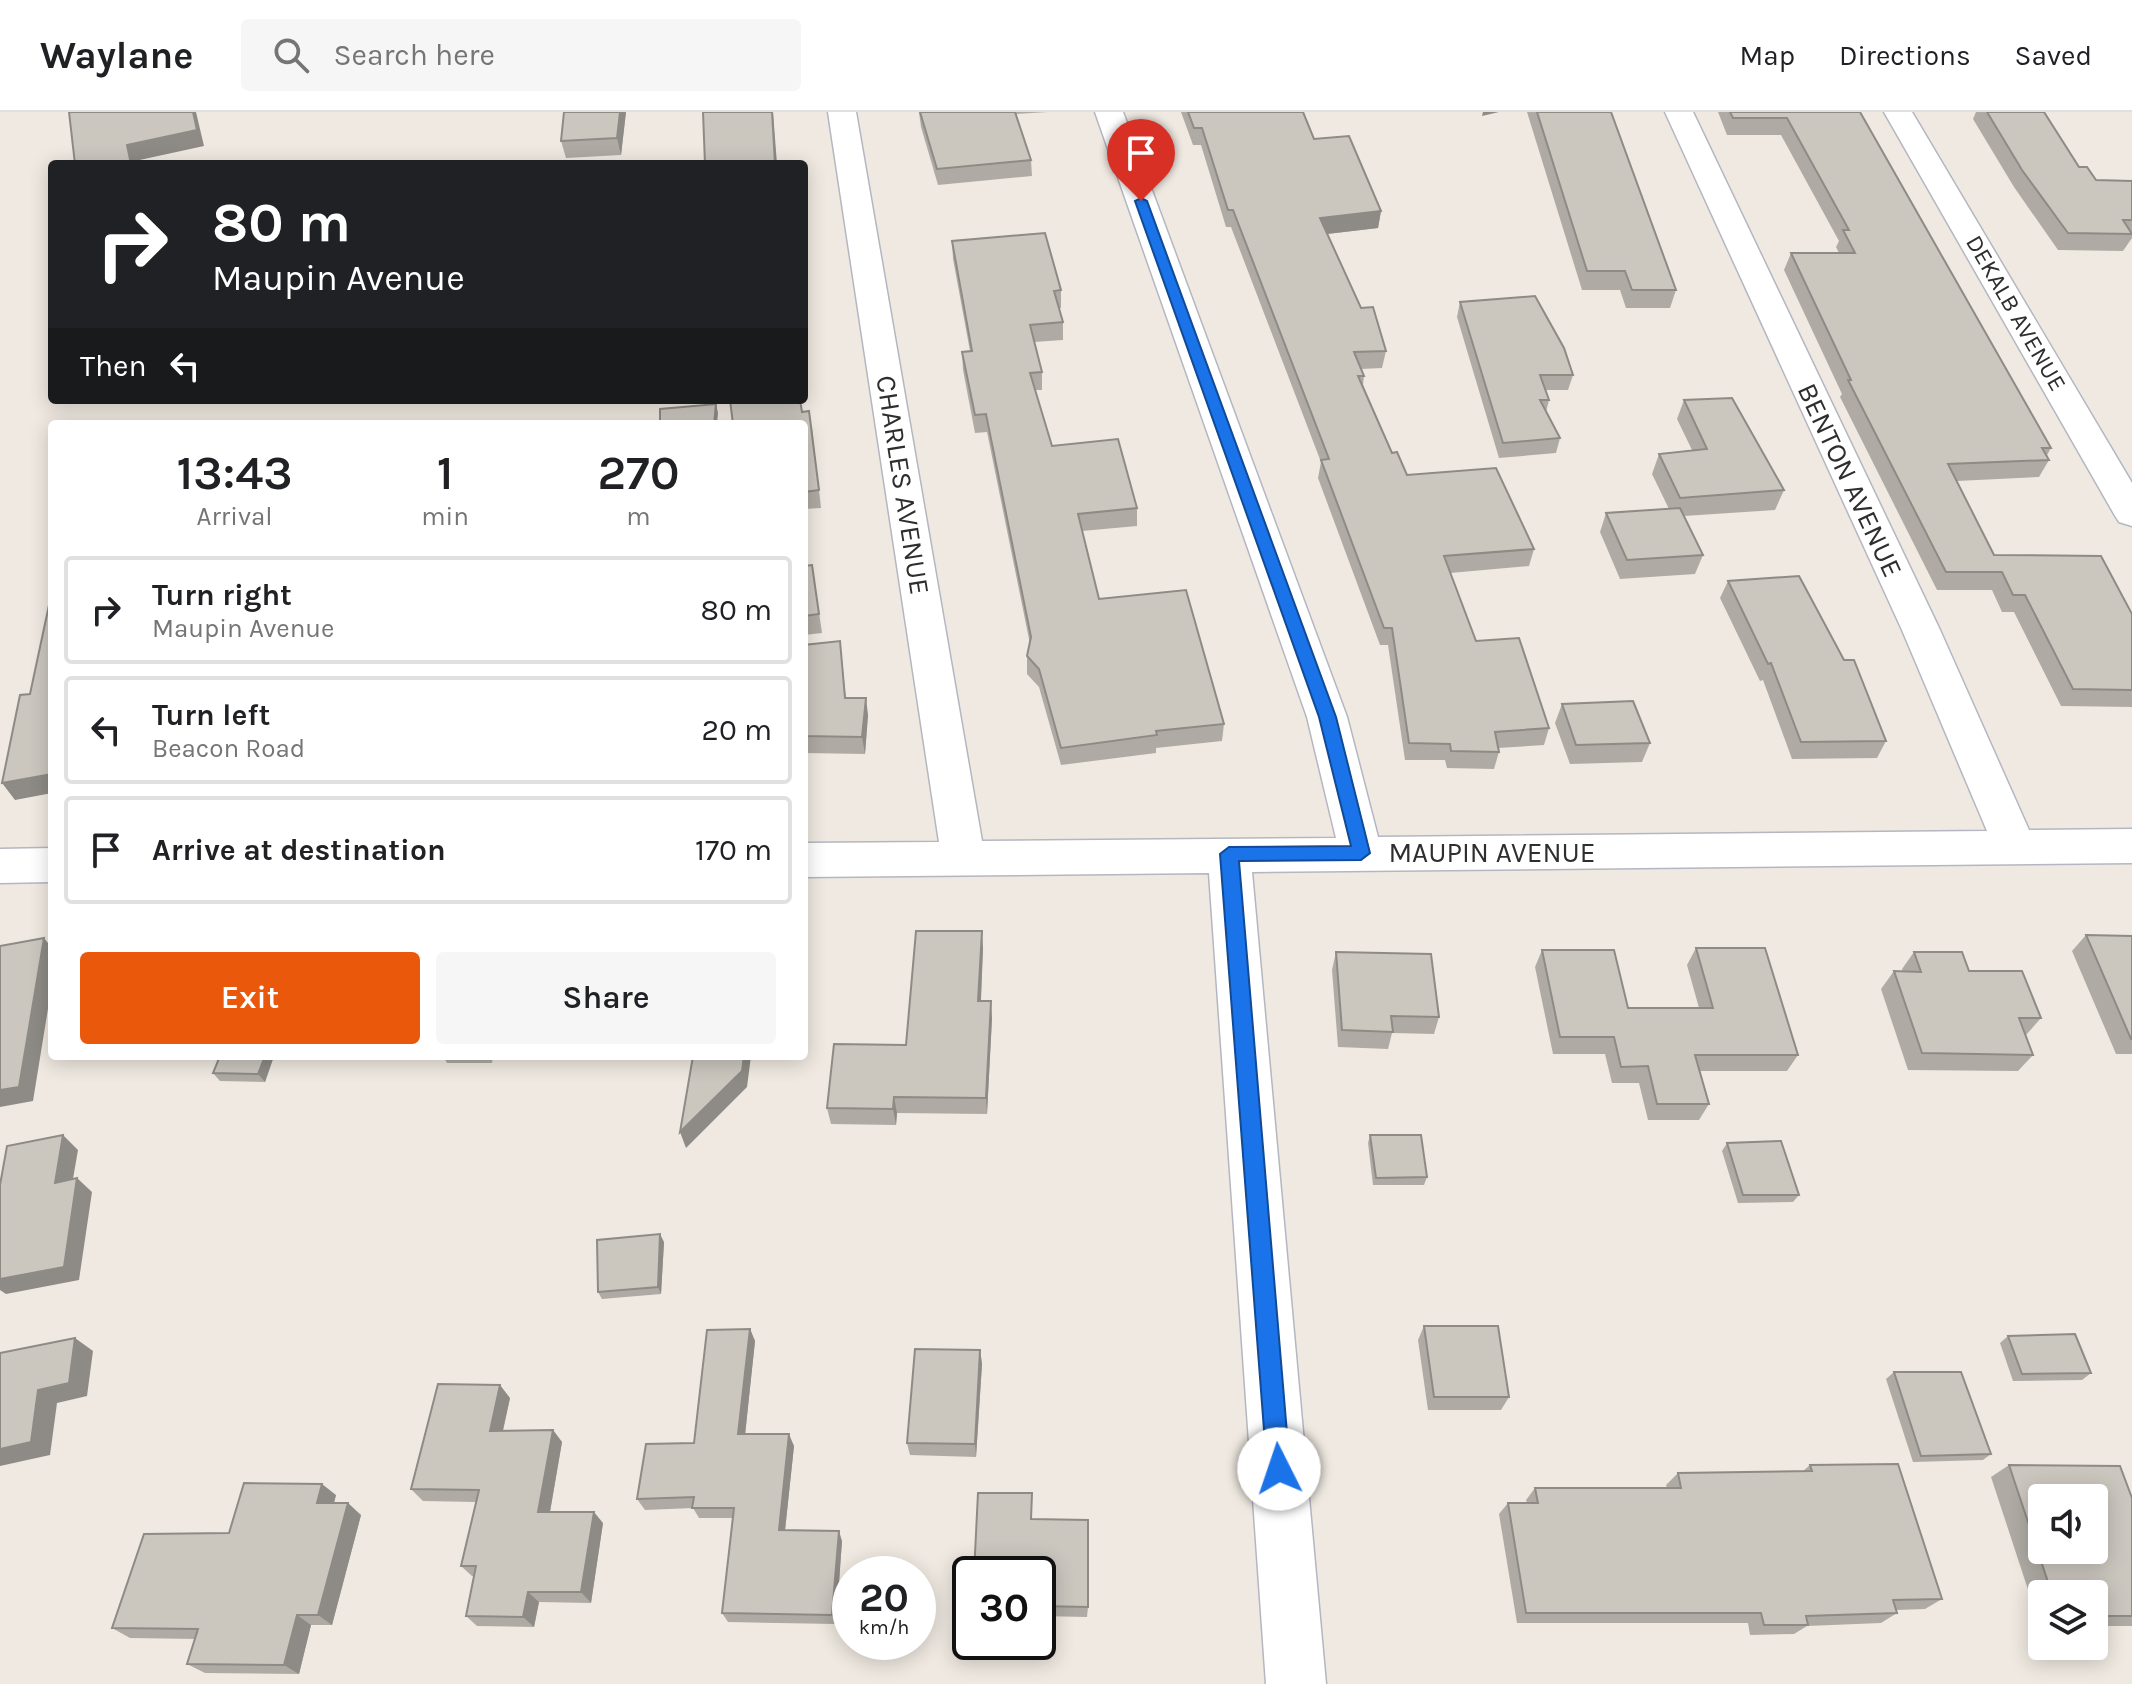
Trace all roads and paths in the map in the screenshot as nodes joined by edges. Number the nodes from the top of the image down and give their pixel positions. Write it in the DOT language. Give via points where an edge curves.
graph roads {
  1 [pos="842,112"];
  2 [pos="1109,112"];
  3 [pos="1679,112"];
  4 [pos="1898,112"];
  5 [pos="2132,514"];
  6 [pos="2132,846"];
  7 [pos="2016,849"];
  8 [pos="1361,853"];
  9 [pos="1229,854"];
  10 [pos="963,857"];
  11 [pos="808,860"];
  12 [pos="48,865"];
  13 [pos="0,866"];
  14 [pos="1296,1684"];
  1 -- 10 [label="street, CHARLES AVENUE"];
  2 -- 8 [label="street" via="1327,717"];
  3 -- 7 [label="street, BENTON AVENUE" via="1921,630"];
  4 -- 5 [label="street, DEKALB AVENUE"];
  6 -- 7 [label="street, MAUPIN AVENUE"];
  7 -- 8 [label="street, MAUPIN AVENUE"];
  8 -- 9 [label="street, MAUPIN AVENUE"];
  9 -- 10 [label="street, MAUPIN AVENUE"];
  9 -- 14 [label="street"];
  10 -- 11 [label="street, MAUPIN AVENUE"];
  12 -- 13 [label="street"];
}
